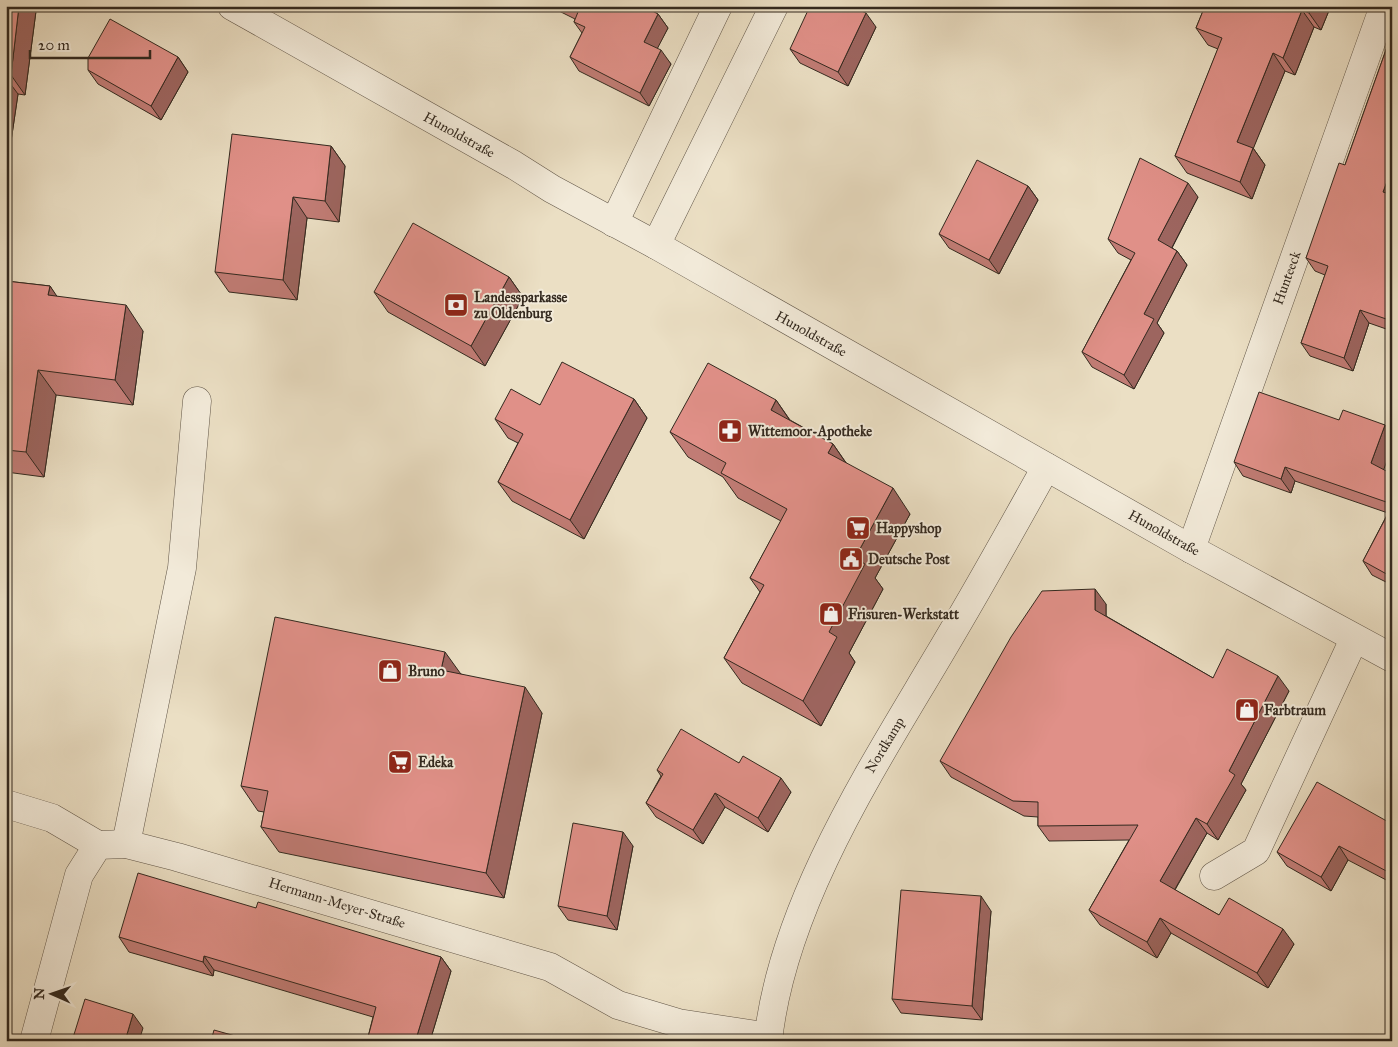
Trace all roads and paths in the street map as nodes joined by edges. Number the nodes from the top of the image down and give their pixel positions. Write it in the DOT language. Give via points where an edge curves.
graph roads {
  1 [pos="232,6"];
  2 [pos="718,6"];
  3 [pos="774,6"];
  4 [pos="1384,6"];
  5 [pos="614,223"];
  6 [pos="656,246"];
  7 [pos="197,401"];
  8 [pos="1046,467"];
  9 [pos="1191,549"];
  10 [pos="1354,639"];
  11 [pos="1392,658"];
  12 [pos="6,804"];
  13 [pos="126,844"];
  14 [pos="98,845"];
  15 [pos="1214,876"];
  16 [pos="769,1039"];
  17 [pos="34,1041"];
  1 -- 5 [label="street, Hunoldstraße"];
  2 -- 5 [label="street"];
  3 -- 6 [label="street"];
  4 -- 9 [label="street, Hunteeck"];
  5 -- 6 [label="street, Hunoldstraße"];
  6 -- 8 [label="street, Hunoldstraße"];
  7 -- 13 [label="street" via="182,568"];
  8 -- 9 [label="street, Hunoldstraße"];
  8 -- 16 [label="street, Nordkamp" via="844,817 798,922 782,976"];
  9 -- 10 [label="street, Hunoldstraße"];
  10 -- 11 [label="street, Hunoldstraße"];
  10 -- 15 [label="street" via="1256,851"];
  12 -- 14 [label="street" via="52,818"];
  13 -- 14 [label="street, Hermann-Meyer-Straße"];
  13 -- 16 [label="street, Hermann-Meyer-Straße" via="550,967 618,1005 669,1020"];
  14 -- 17 [label="street" via="79,875"];
}
